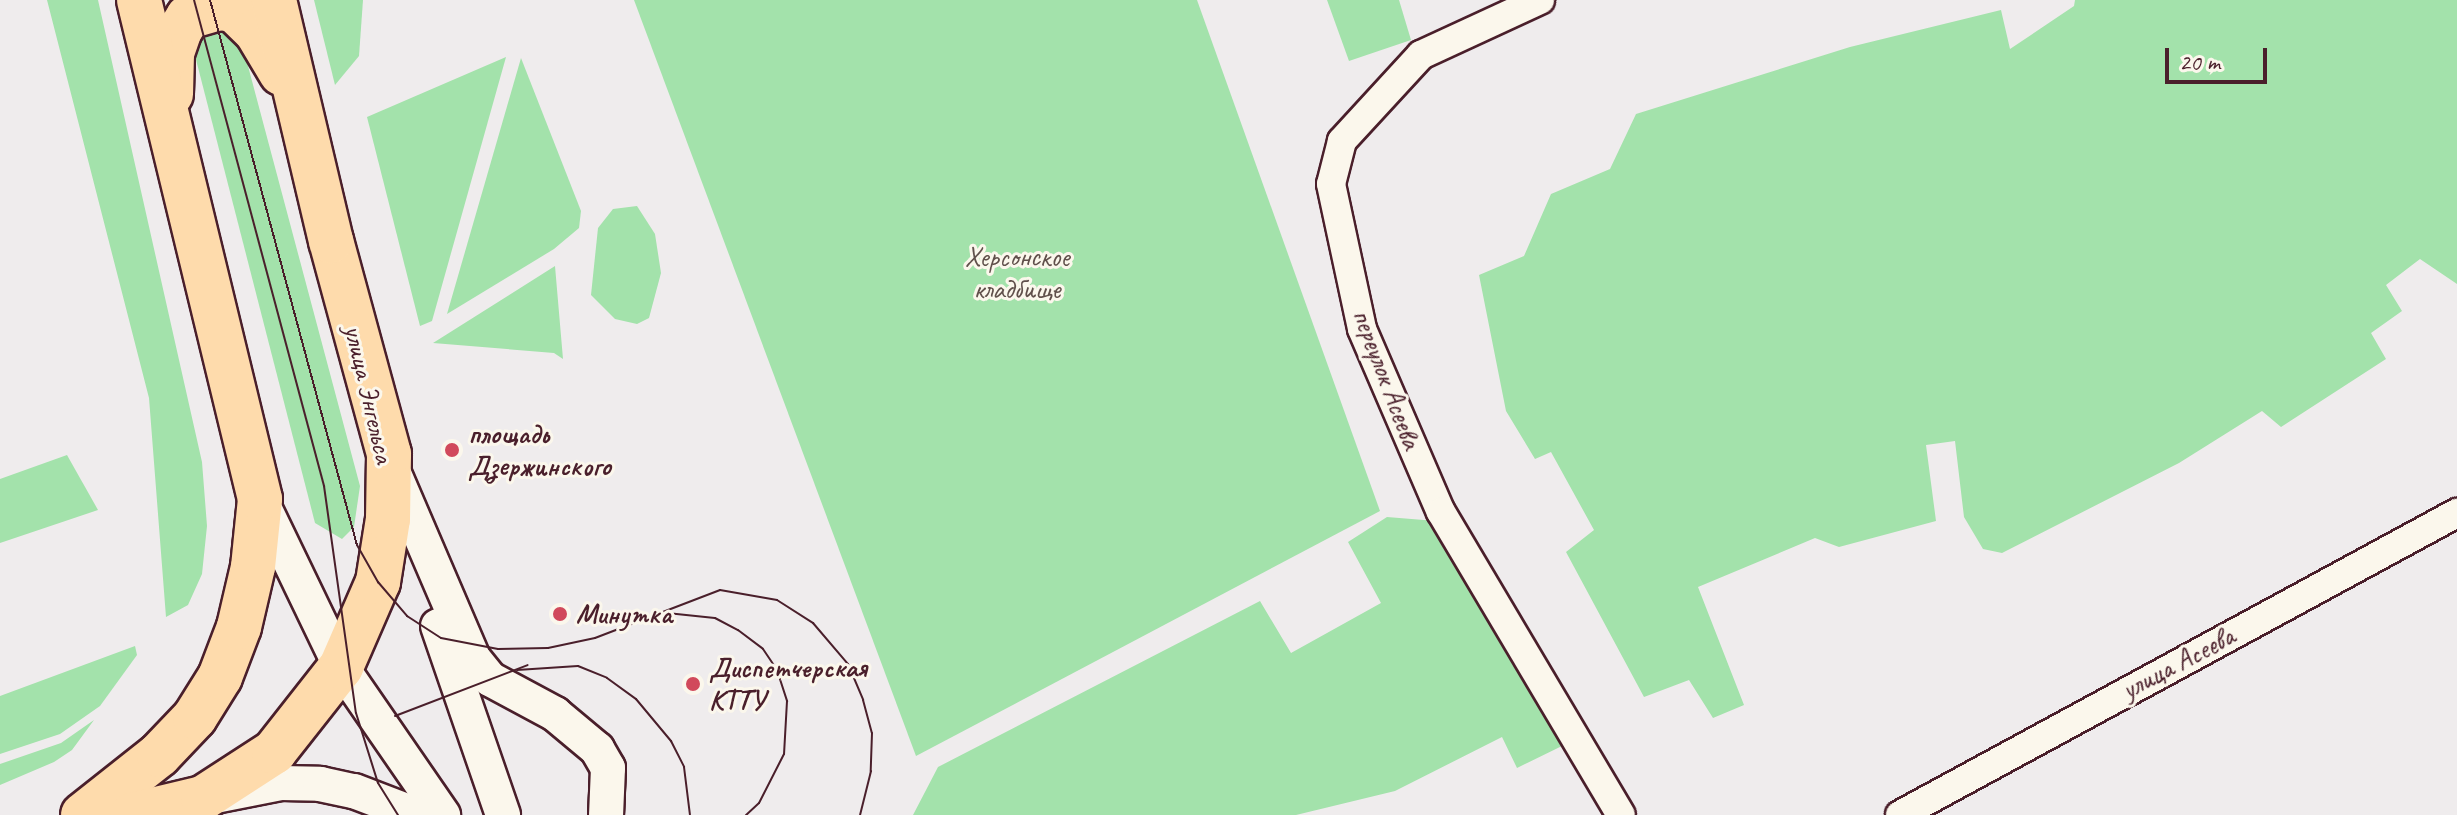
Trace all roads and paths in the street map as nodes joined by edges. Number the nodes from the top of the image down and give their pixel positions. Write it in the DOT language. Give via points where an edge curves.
graph roads {
  1 [pos="139,0"];
  2 [pos="274,0"];
  3 [pos="1540,0"];
  4 [pos="299,115"];
  5 [pos="170,135"];
  6 [pos="389,454"];
  7 [pos="260,499"];
  8 [pos="406,511"];
  9 [pos="2457,513"];
  10 [pos="341,667"];
  11 [pos="203,798"];
  12 [pos="83,815"];
  13 [pos="132,815"];
  14 [pos="417,815"];
  15 [pos="443,815"];
  16 [pos="503,815"];
  17 [pos="606,815"];
  18 [pos="1621,815"];
  19 [pos="1900,815"];
  1 -- 5 [label="main road"];
  2 -- 4 [label="main road, улица Энгельса"];
  3 -- 18 [label="street, переулок Асеева" via="1421,55 1342,141 1331,184 1362,329 1441,512"];
  4 -- 5 [label="main road" via="256,31 234,10 219,8 188,17 180,30 172,53"];
  4 -- 6 [label="main road, улица Энгельса"];
  5 -- 7 [label="main road"];
  6 -- 8 [label="street"];
  6 -- 10 [label="main road, улица Энгельса" via="388,519 378,582"];
  7 -- 10 [label="street"];
  7 -- 12 [label="main road" via="253,567 220,677 195,717 159,755"];
  8 -- 16 [label="street" via="441,638"];
  8 -- 17 [label="street" via="481,668 567,723 597,749 608,768"];
  9 -- 19 [label="street, улица Асеева"];
  10 -- 11 [label="main road, улица Энгельса" via="274,752"];
  10 -- 15 [label="street"];
  11 -- 13 [label="main road, улица Энгельса"];
  11 -- 14 [label="street" via="281,783 320,784"];
}
